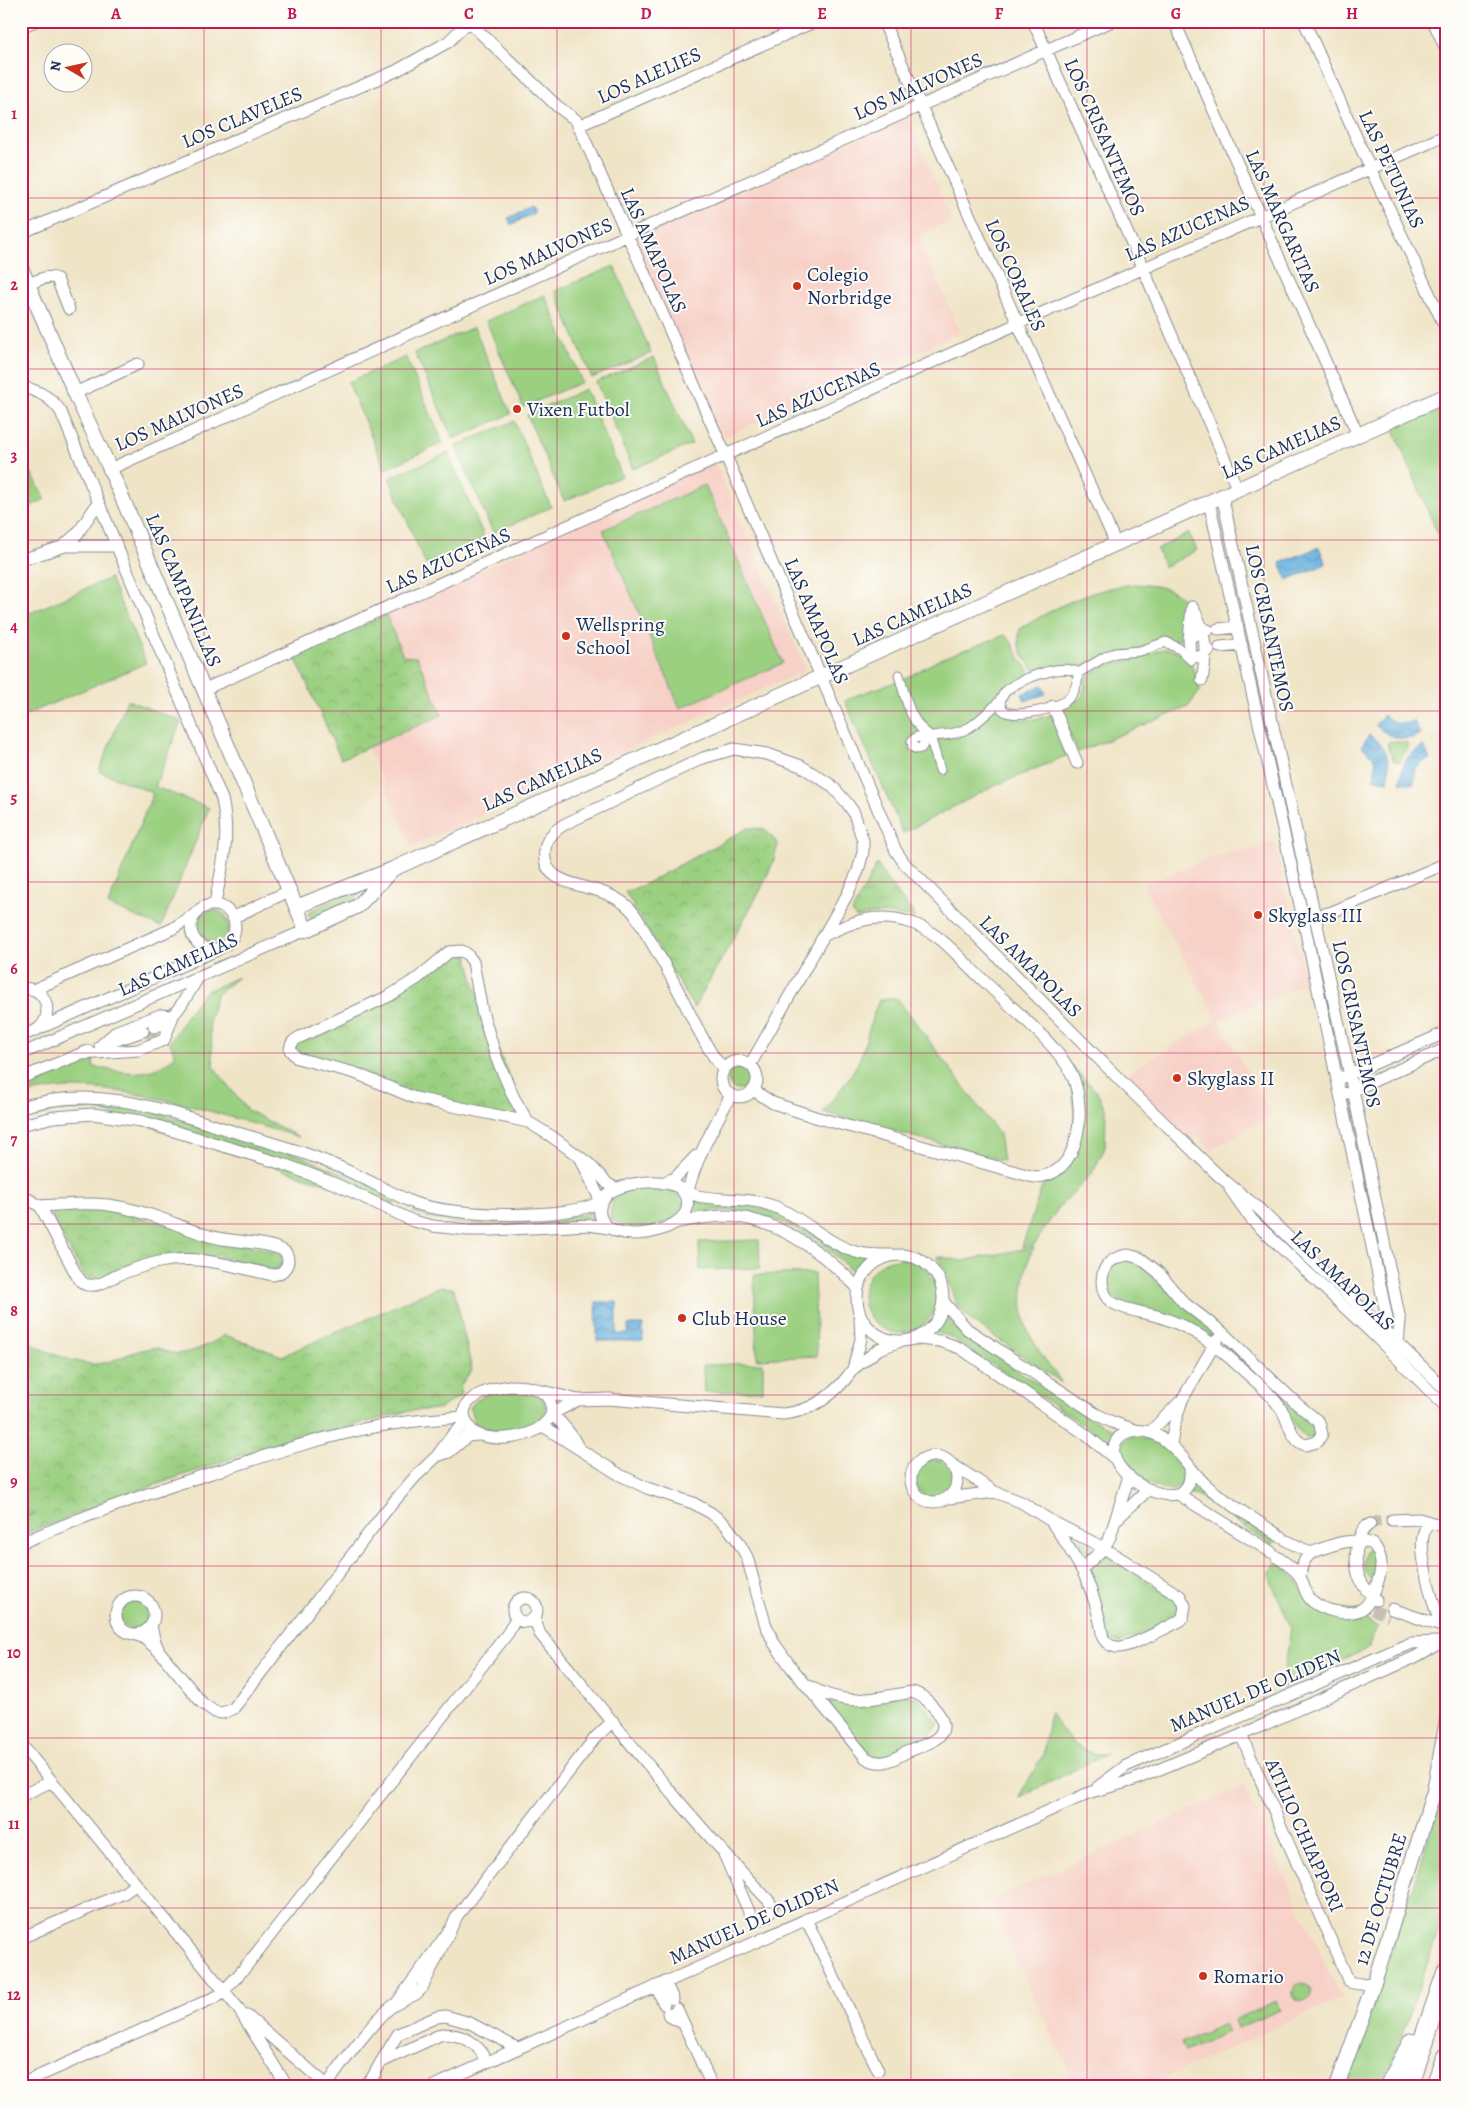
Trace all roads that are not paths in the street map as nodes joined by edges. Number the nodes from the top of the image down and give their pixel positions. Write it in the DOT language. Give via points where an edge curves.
graph roads {
  1 [pos="35,21"];
  2 [pos="816,21"];
  3 [pos="883,21"];
  4 [pos="1033,21"];
  5 [pos="1112,21"];
  6 [pos="1174,21"];
  7 [pos="1304,21"];
  8 [pos="1433,21"];
  9 [pos="469,22"];
  10 [pos="21,27"];
  11 [pos="1046,50"];
  12 [pos="1447,51"];
  13 [pos="921,104"];
  14 [pos="578,126"];
  15 [pos="1447,135"];
  16 [pos="1370,168"];
  17 [pos="1260,216"];
  18 [pos="21,233"];
  19 [pos="626,236"];
  20 [pos="21,268"];
  21 [pos="1143,268"];
  22 [pos="28,284"];
  23 [pos="69,309"];
  24 [pos="1017,324"];
  25 [pos="1447,331"];
  26 [pos="138,364"];
  27 [pos="21,387"];
  28 [pos="75,393"];
  29 [pos="1447,395"];
  30 [pos="1358,435"];
  31 [pos="726,456"];
  32 [pos="110,469"];
  33 [pos="1237,488"];
  34 [pos="1222,495"];
  35 [pos="1209,502"];
  36 [pos="98,504"];
  37 [pos="1116,544"];
  38 [pos="116,546"];
  39 [pos="62,548"];
  40 [pos="21,560"];
  41 [pos="1210,630"];
  42 [pos="1242,634"];
  43 [pos="1189,639"];
  44 [pos="1212,650"];
  45 [pos="1190,658"];
  46 [pos="1078,674"];
  47 [pos="899,675"];
  48 [pos="821,677"];
  49 [pos="205,689"];
  50 [pos="1000,701"];
  51 [pos="1267,703"];
  52 [pos="1053,706"];
  53 [pos="1255,706"];
  54 [pos="928,737"];
  55 [pos="1077,763"];
  56 [pos="940,770"];
  57 [pos="1447,863"];
  58 [pos="393,869"];
  59 [pos="289,891"];
  60 [pos="215,904"];
  61 [pos="296,907"];
  62 [pos="195,914"];
  63 [pos="234,917"];
  64 [pos="1309,917"];
  65 [pos="306,930"];
  66 [pos="825,935"];
  67 [pos="219,949"];
  68 [pos="198,978"];
  69 [pos="27,989"];
  70 [pos="156,1028"];
  71 [pos="27,1033"];
  72 [pos="1443,1033"];
  73 [pos="100,1046"];
  74 [pos="1446,1050"];
  75 [pos="21,1054"];
  76 [pos="82,1054"];
  77 [pos="750,1065"];
  78 [pos="724,1069"];
  79 [pos="1350,1075"];
  80 [pos="21,1078"];
  81 [pos="1337,1078"];
  82 [pos="753,1090"];
  83 [pos="1353,1092"];
  84 [pos="1341,1094"];
  85 [pos="731,1095"];
  86 [pos="21,1107"];
  87 [pos="528,1122"];
  88 [pos="21,1124"];
  89 [pos="705,1145"];
  90 [pos="581,1158"];
  91 [pos="662,1183"];
  92 [pos="617,1189"];
  93 [pos="685,1194"];
  94 [pos="21,1195"];
  95 [pos="405,1199"];
  96 [pos="601,1202"];
  97 [pos="40,1206"];
  98 [pos="1372,1212"];
  99 [pos="399,1214"];
  100 [pos="678,1222"];
  101 [pos="608,1228"];
  102 [pos="894,1255"];
  103 [pos="858,1288"];
  104 [pos="943,1301"];
  105 [pos="859,1314"];
  106 [pos="1222,1332"];
  107 [pos="1380,1334"];
  108 [pos="912,1340"];
  109 [pos="900,1341"];
  110 [pos="1214,1346"];
  111 [pos="1395,1349"];
  112 [pos="853,1369"];
  113 [pos="542,1391"];
  114 [pos="1447,1391"];
  115 [pos="578,1400"];
  116 [pos="1182,1400"];
  117 [pos="1447,1408"];
  118 [pos="552,1414"];
  119 [pos="465,1420"];
  120 [pos="543,1426"];
  121 [pos="1136,1430"];
  122 [pos="1150,1432"];
  123 [pos="478,1435"];
  124 [pos="1171,1445"];
  125 [pos="578,1447"];
  126 [pos="437,1456"];
  127 [pos="1114,1458"];
  128 [pos="953,1465"];
  129 [pos="1190,1469"];
  130 [pos="1129,1476"];
  131 [pos="1149,1489"];
  132 [pos="995,1492"];
  133 [pos="1178,1494"];
  134 [pos="949,1498"];
  135 [pos="1117,1520"];
  136 [pos="1392,1520"];
  137 [pos="1051,1521"];
  138 [pos="1430,1522"];
  139 [pos="1371,1526"];
  140 [pos="1447,1527"];
  141 [pos="1358,1540"];
  142 [pos="21,1543"];
  143 [pos="1104,1548"];
  144 [pos="1311,1553"];
  145 [pos="1082,1569"];
  146 [pos="1300,1577"];
  147 [pos="1371,1604"];
  148 [pos="1390,1613"];
  149 [pos="516,1618"];
  150 [pos="534,1618"];
  151 [pos="151,1625"];
  152 [pos="1440,1626"];
  153 [pos="134,1634"];
  154 [pos="1444,1640"];
  155 [pos="159,1651"];
  156 [pos="806,1685"];
  157 [pos="1447,1720"];
  158 [pos="613,1721"];
  159 [pos="1241,1734"];
  160 [pos="21,1744"];
  161 [pos="52,1781"];
  162 [pos="1091,1792"];
  163 [pos="21,1796"];
  164 [pos="724,1854"];
  165 [pos="136,1884"];
  166 [pos="806,1919"];
  167 [pos="21,1938"];
  168 [pos="1447,1964"];
  169 [pos="1444,1982"];
  170 [pos="1374,1983"];
  171 [pos="660,1984"];
  172 [pos="224,1991"];
  173 [pos="238,2008"];
  174 [pos="517,2048"];
  175 [pos="1447,2056"];
  176 [pos="381,2062"];
  177 [pos="487,2062"];
  178 [pos="878,2070"];
  179 [pos="21,2084"];
  180 [pos="326,2084"];
  181 [pos="287,2086"];
  182 [pos="363,2086"];
  183 [pos="434,2086"];
  184 [pos="712,2086"];
  185 [pos="1337,2086"];
  186 [pos="1390,2086"];
  187 [pos="1408,2086"];
  188 [pos="1436,2086"];
  1 -- 10 [label="street"];
  2 -- 14 [label="street, LOS ALELIES"];
  3 -- 13 [label="street, LOS CORALES"];
  4 -- 11 [label="street, LOS CRISANTEMOS"];
  5 -- 11 [label="street, LOS MALVONES"];
  6 -- 17 [label="street, LAS MARGARITAS"];
  7 -- 16 [label="street, LAS PETUNIAS"];
  8 -- 12 [label="street"];
  9 -- 14 [label="street, LAS AMAPOLAS" via="557,106 576,120"];
  9 -- 18 [label="street, LOS CLAVELES" via="448,42 396,71"];
  11 -- 13 [label="street, LOS MALVONES"];
  11 -- 21 [label="street, LOS CRISANTEMOS"];
  13 -- 19 [label="street, LOS MALVONES"];
  13 -- 24 [label="street, LOS CORALES"];
  14 -- 19 [label="street, LAS AMAPOLAS"];
  15 -- 16 [label="street, LAS AZUCENAS"];
  16 -- 17 [label="street, LAS AZUCENAS"];
  16 -- 25 [label="street, LAS PETUNIAS"];
  17 -- 21 [label="street, LAS AZUCENAS"];
  17 -- 30 [label="street, LAS MARGARITAS"];
  19 -- 31 [label="street, LAS AMAPOLAS"];
  19 -- 32 [label="street, LOS MALVONES"];
  20 -- 22 [label="street, LAS CAMPANILLAS"];
  21 -- 24 [label="street, LAS AZUCENAS"];
  21 -- 33 [label="street, LOS CRISANTEMOS"];
  22 -- 23 [label="street" via="53,277"];
  22 -- 28 [label="street, LAS CAMPANILLAS"];
  24 -- 31 [label="street, LAS AZUCENAS"];
  24 -- 37 [label="street, LOS CORALES"];
  26 -- 28 [label="street"];
  27 -- 36 [label="street" via="36,391 57,405"];
  28 -- 32 [label="street, LAS CAMPANILLAS"];
  29 -- 30 [label="street, LAS CAMELIAS"];
  30 -- 33 [label="street, LAS CAMELIAS"];
  31 -- 48 [label="street, LAS AMAPOLAS"];
  31 -- 49 [label="street, LAS AZUCENAS"];
  32 -- 49 [label="street, LAS CAMPANILLAS"];
  33 -- 34 [label="street, LAS CAMELIAS"];
  34 -- 35 [label="street, LAS CAMELIAS"];
  34 -- 42 [label="street, LOS CRISANTEMOS"];
  35 -- 37 [label="street, LAS CAMELIAS"];
  35 -- 42 [label="street, LOS CRISANTEMOS"];
  36 -- 38 [label="street"];
  36 -- 39 [label="street" via="78,533"];
  37 -- 48 [label="street, LAS CAMELIAS"];
  38 -- 39 [label="street"];
  38 -- 60 [label="street" via="222,799 227,834"];
  39 -- 40 [label="street"];
  41 -- 42 [label="street"];
  41 -- 43 [label="street"];
  41 -- 43 [label="street" via="1192,607"];
  41 -- 44 [label="street"];
  42 -- 44 [label="street"];
  42 -- 51 [label="street, LOS CRISANTEMOS"];
  42 -- 53 [label="street, LOS CRISANTEMOS"];
  43 -- 45 [label="street"];
  44 -- 45 [label="street"];
  44 -- 45 [label="street" via="1202,680"];
  45 -- 46 [label="street" via="1166,642 1157,643 1104,657"];
  46 -- 50 [label="street" via="1069,668 1036,676 1004,692"];
  46 -- 52 [label="street" via="1075,690 1063,703"];
  47 -- 54 [label="street" via="910,712"];
  48 -- 58 [label="street, LAS CAMELIAS"];
  48 -- 107 [label="street, LAS AMAPOLAS" via="896,851 905,864 1058,1019 1220,1176 1258,1207"];
  49 -- 59 [label="street, LAS CAMPANILLAS"];
  50 -- 52 [label="street" via="1002,709 1010,714"];
  50 -- 54 [label="street" via="969,728"];
  51 -- 53 [label="street"];
  51 -- 64 [label="street, LOS CRISANTEMOS"];
  52 -- 55 [label="street"];
  53 -- 64 [label="street, LOS CRISANTEMOS"];
  54 -- 56 [label="street"];
  57 -- 64 [label="street" via="1332,912"];
  58 -- 61 [label="street, LAS CAMELIAS"];
  58 -- 65 [label="street, LAS CAMELIAS" via="358,906"];
  59 -- 61 [label="street, LAS CAMPANILLAS"];
  59 -- 63 [label="street"];
  60 -- 62 [label="street" via="207,905"];
  60 -- 63 [label="street" via="223,906"];
  61 -- 65 [label="street, LAS CAMPANILLAS"];
  62 -- 67 [label="street" via="191,921 192,936 203,947"];
  62 -- 69 [label="street" via="172,929"];
  63 -- 67 [label="street" via="235,933"];
  64 -- 79 [label="street, LOS CRISANTEMOS"];
  64 -- 81 [label="street, LOS CRISANTEMOS"];
  65 -- 68 [label="street, LAS CAMELIAS"];
  66 -- 77 [label="street"];
  66 -- 78 [label="street" via="858,871 863,852 861,832 854,813 831,785 787,760 740,750 718,752 565,824 546,843 549,870 564,882 616,898 633,912 679,991 710,1053"];
  66 -- 82 [label="street" via="857,920 889,918 913,923 936,936 1050,1044 1067,1066 1077,1090 1080,1113 1071,1152 1051,1175 1034,1177 798,1111 773,1103"];
  67 -- 71 [label="street"];
  68 -- 70 [label="street"];
  68 -- 75 [label="street, LAS CAMELIAS"];
  69 -- 71 [label="street" via="39,993 47,1004 46,1018"];
  70 -- 73 [label="street"];
  70 -- 73 [label="street" via="160,1016 117,1031"];
  70 -- 76 [label="street" via="164,1040 138,1050"];
  72 -- 74 [label="street"];
  72 -- 79 [label="street"];
  73 -- 76 [label="street"];
  74 -- 83 [label="street"];
  76 -- 80 [label="street"];
  77 -- 78 [label="street" via="736,1062"];
  77 -- 82 [label="street" via="757,1077"];
  78 -- 85 [label="street" via="722,1086"];
  79 -- 81 [label="street"];
  79 -- 83 [label="street, LOS CRISANTEMOS"];
  81 -- 84 [label="street, LOS CRISANTEMOS"];
  82 -- 85 [label="street" via="742,1097"];
  83 -- 84 [label="street"];
  83 -- 98 [label="street, LOS CRISANTEMOS"];
  84 -- 98 [label="street, LOS CRISANTEMOS"];
  85 -- 89 [label="street"];
  86 -- 95 [label="street" via="47,1100 86,1096 121,1099 164,1109 318,1158"];
  87 -- 87 [label="street" via="496,1057 482,1011 473,962 462,951 449,952 396,992 291,1044 290,1050 297,1058 355,1073 415,1098"];
  87 -- 90 [label="street"];
  88 -- 99 [label="street" via="93,1114 141,1121 298,1169"];
  89 -- 91 [label="street" via="680,1174"];
  89 -- 93 [label="street"];
  90 -- 92 [label="street"];
  90 -- 96 [label="street"];
  91 -- 92 [label="street" via="645,1182"];
  91 -- 93 [label="street" via="670,1184"];
  92 -- 96 [label="street"];
  93 -- 100 [label="street" via="685,1214"];
  93 -- 102 [label="street" via="759,1201 788,1212 854,1252"];
  94 -- 97 [label="street"];
  95 -- 96 [label="street" via="428,1208 471,1213 568,1211 590,1208"];
  95 -- 99 [label="street"];
  96 -- 101 [label="street" via="600,1213"];
  97 -- 97 [label="street" via="77,1276 88,1285 170,1260 227,1263 273,1275 284,1271 288,1262 284,1251 273,1247 213,1238 123,1208 93,1203"];
  98 -- 107 [label="street, LOS CRISANTEMOS" via="1388,1318"];
  98 -- 111 [label="street, LOS CRISANTEMOS" via="1400,1320"];
  99 -- 101 [label="street" via="433,1226 468,1230 590,1225"];
  100 -- 101 [label="street" via="650,1232 624,1233"];
  100 -- 103 [label="street" via="722,1216 762,1222 799,1240 829,1261"];
  102 -- 103 [label="street" via="870,1266"];
  102 -- 104 [label="street" via="919,1259 929,1266 942,1288"];
  103 -- 105 [label="street"];
  104 -- 108 [label="street" via="934,1325"];
  104 -- 121 [label="street" via="967,1329 1096,1414"];
  105 -- 109 [label="street" via="875,1334 887,1340"];
  105 -- 112 [label="street" via="861,1339"];
  106 -- 110 [label="street"];
  106 -- 110 [label="street" via="1183,1302 1163,1277 1140,1258 1122,1256 1106,1266 1102,1286 1112,1302 1171,1321"];
  106 -- 110 [label="street" via="1319,1422 1322,1429 1320,1438 1310,1445 1298,1442 1273,1399"];
  107 -- 111 [label="street, LAS AMAPOLAS"];
  108 -- 109 [label="street"];
  108 -- 127 [label="street" via="930,1339 960,1348 1085,1434"];
  109 -- 112 [label="street" via="879,1349"];
  110 -- 116 [label="street"];
  111 -- 114 [label="street, LAS AMAPOLAS"];
  111 -- 117 [label="street, LAS AMAPOLAS"];
  112 -- 115 [label="street" via="825,1400 794,1413 609,1399"];
  113 -- 115 [label="street"];
  113 -- 118 [label="street" via="550,1401"];
  113 -- 119 [label="street" via="520,1386 494,1389 469,1401"];
  115 -- 118 [label="street"];
  116 -- 122 [label="street"];
  116 -- 124 [label="street"];
  118 -- 120 [label="street"];
  118 -- 125 [label="street"];
  119 -- 123 [label="street"];
  119 -- 126 [label="street"];
  119 -- 142 [label="street" via="425,1419 373,1427 288,1449 166,1487"];
  120 -- 123 [label="street" via="514,1436"];
  120 -- 125 [label="street"];
  121 -- 122 [label="street"];
  121 -- 127 [label="street" via="1120,1436 1113,1451"];
  122 -- 124 [label="street"];
  123 -- 126 [label="street" via="468,1436 449,1452"];
  124 -- 129 [label="street"];
  125 -- 156 [label="street" via="620,1475 694,1503 726,1525 747,1557 771,1638"];
  126 -- 155 [label="street" via="385,1512 233,1709 222,1713 207,1708"];
  127 -- 130 [label="street"];
  128 -- 132 [label="street"];
  128 -- 134 [label="street" via="957,1486"];
  128 -- 134 [label="street" via="941,1457 927,1457 915,1466 911,1480 921,1499 935,1503"];
  129 -- 133 [label="street" via="1188,1487"];
  129 -- 144 [label="street" via="1207,1485 1284,1539"];
  130 -- 131 [label="street"];
  130 -- 135 [label="street"];
  131 -- 133 [label="street" via="1169,1495"];
  131 -- 135 [label="street"];
  132 -- 134 [label="street"];
  132 -- 137 [label="street" via="1021,1502"];
  133 -- 146 [label="street" via="1274,1554"];
  135 -- 143 [label="street"];
  136 -- 138 [label="street" via="1407,1518"];
  137 -- 143 [label="street"];
  137 -- 145 [label="street"];
  138 -- 140 [label="street"];
  138 -- 152 [label="street" via="1424,1532 1422,1548"];
  139 -- 141 [label="street" via="1366,1526"];
  141 -- 144 [label="street"];
  141 -- 147 [label="street" via="1358,1576"];
  141 -- 147 [label="street" via="1374,1544 1382,1566"];
  143 -- 145 [label="street"];
  143 -- 145 [label="street" via="1180,1596 1185,1606 1183,1617 1126,1645 1113,1647 1103,1638 1095,1598"];
  144 -- 146 [label="street" via="1301,1567"];
  146 -- 147 [label="street" via="1305,1593 1320,1606 1339,1612"];
  148 -- 152 [label="street"];
  149 -- 150 [label="street" via="523,1622"];
  149 -- 150 [label="street" via="513,1606 526,1597 535,1603 537,1611"];
  149 -- 172 [label="street" via="502,1641"];
  150 -- 158 [label="street" via="540,1634"];
  151 -- 153 [label="street" via="144,1632"];
  151 -- 153 [label="street" via="154,1613 148,1602 137,1597 125,1600 117,1610 118,1623"];
  151 -- 155 [label="street"];
  153 -- 155 [label="street"];
  154 -- 159 [label="street, MANUEL DE OLIDEN" via="1415,1657"];
  154 -- 162 [label="street, MANUEL DE OLIDEN" via="1411,1643 1126,1766"];
  156 -- 156 [label="street" via="871,1761 883,1763 933,1741 942,1732 941,1717 916,1693 855,1700 828,1695"];
  157 -- 170 [label="street, 12 DE OCTUBRE" via="1434,1791"];
  158 -- 164 [label="street"];
  158 -- 180 [label="street" via="583,1753 457,1916 396,2004 385,2012"];
  159 -- 162 [label="street, MANUEL DE OLIDEN" via="1134,1780"];
  159 -- 170 [label="street, ATILIO CHIAPPORI" via="1350,1982"];
  160 -- 161 [label="street"];
  161 -- 163 [label="street"];
  161 -- 165 [label="street"];
  162 -- 166 [label="street, MANUEL DE OLIDEN"];
  164 -- 164 [label="street" via="750,1914 756,1920 766,1918 772,1907 769,1901"];
  165 -- 167 [label="street" via="124,1893"];
  165 -- 172 [label="street"];
  166 -- 171 [label="street, MANUEL DE OLIDEN"];
  166 -- 178 [label="street"];
  168 -- 169 [label="highway"];
  169 -- 186 [label="highway"];
  169 -- 187 [label="highway"];
  170 -- 185 [label="street, 12 DE OCTUBRE"];
  171 -- 174 [label="street, MANUEL DE OLIDEN"];
  171 -- 184 [label="street" via="670,2006 669,2016 684,2024"];
  172 -- 173 [label="street"];
  172 -- 179 [label="street" via="212,2000"];
  173 -- 180 [label="street"];
  173 -- 181 [label="street"];
  174 -- 176 [label="street" via="470,2023 446,2016 398,2034"];
  174 -- 177 [label="street, MANUEL DE OLIDEN"];
  175 -- 188 [label="highway"];
  176 -- 177 [label="street" via="442,2034 464,2036 482,2051"];
  176 -- 182 [label="street" via="371,2080"];
  177 -- 183 [label="street, MANUEL DE OLIDEN"];
}
